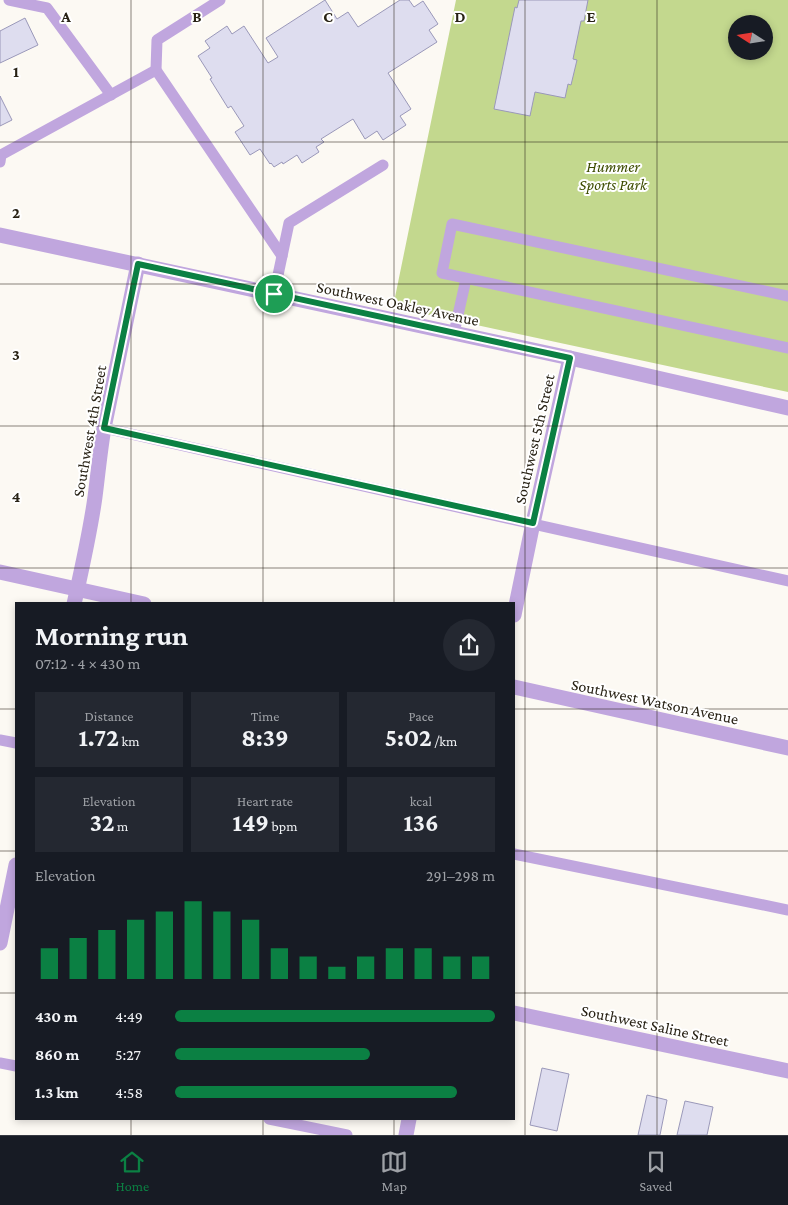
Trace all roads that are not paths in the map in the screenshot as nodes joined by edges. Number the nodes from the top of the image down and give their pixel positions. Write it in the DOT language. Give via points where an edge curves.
graph roads {
  1 [pos="8,0"];
  2 [pos="220,0"];
  3 [pos="156,70"];
  4 [pos="111,95"];
  5 [pos="0,162"];
  6 [pos="382,165"];
  7 [pos="0,235"];
  8 [pos="282,256"];
  9 [pos="138,264"];
  10 [pos="466,279"];
  11 [pos="274,294"];
  12 [pos="788,296"];
  13 [pos="454,333"];
  14 [pos="788,348"];
  15 [pos="570,358"];
  16 [pos="788,408"];
  17 [pos="104,428"];
  18 [pos="533,523"];
  19 [pos="0,572"];
  20 [pos="788,581"];
  21 [pos="76,596"];
  22 [pos="127,602"];
  23 [pos="515,610"];
  24 [pos="515,687"];
  25 [pos="0,740"];
  26 [pos="15,743"];
  27 [pos="788,748"];
  28 [pos="515,854"];
  29 [pos="15,870"];
  30 [pos="8,900"];
  31 [pos="788,910"];
  32 [pos="0,943"];
  33 [pos="515,1013"];
  34 [pos="0,1063"];
  35 [pos="15,1066"];
  36 [pos="788,1071"];
  37 [pos="274,1120"];
  38 [pos="409,1120"];
  39 [pos="348,1135"];
  40 [pos="406,1135"];
  1 -- 4 [label="lane" via="47,8"];
  2 -- 3 [label="lane" via="157,40"];
  3 -- 4 [label="lane"];
  3 -- 8 [label="lane"];
  4 -- 5 [label="lane" via="1,155"];
  6 -- 8 [label="lane" via="289,223"];
  7 -- 9 [label="street, Southwest Oakley Avenue"];
  8 -- 11 [label="lane"];
  9 -- 11 [label="street, Southwest Oakley Avenue"];
  9 -- 17 [label="street, Southwest 4th Street"];
  10 -- 12 [label="lane" via="442,274 452,224"];
  10 -- 13 [label="lane"];
  10 -- 14 [label="lane"];
  11 -- 13 [label="street, Southwest Oakley Avenue"];
  13 -- 15 [label="street, Southwest Oakley Avenue"];
  15 -- 16 [label="street, Southwest Oakley Avenue"];
  15 -- 18 [label="street, Southwest 5th Street"];
  17 -- 18 [label="lane"];
  17 -- 21 [label="street, Southwest 4th Street" via="94,507"];
  18 -- 20 [label="lane"];
  18 -- 23 [label="street, Southwest 5th Street"];
  19 -- 21 [label="street"];
  21 -- 22 [label="street"];
  24 -- 27 [label="street, Southwest Watson Avenue"];
  25 -- 26 [label="lane"];
  28 -- 31 [label="lane"];
  29 -- 30 [label="street"];
  30 -- 32 [label="street"];
  33 -- 36 [label="street, Southwest Saline Street"];
  34 -- 35 [label="lane"];
  37 -- 39 [label="lane"];
  38 -- 40 [label="street"];
}
